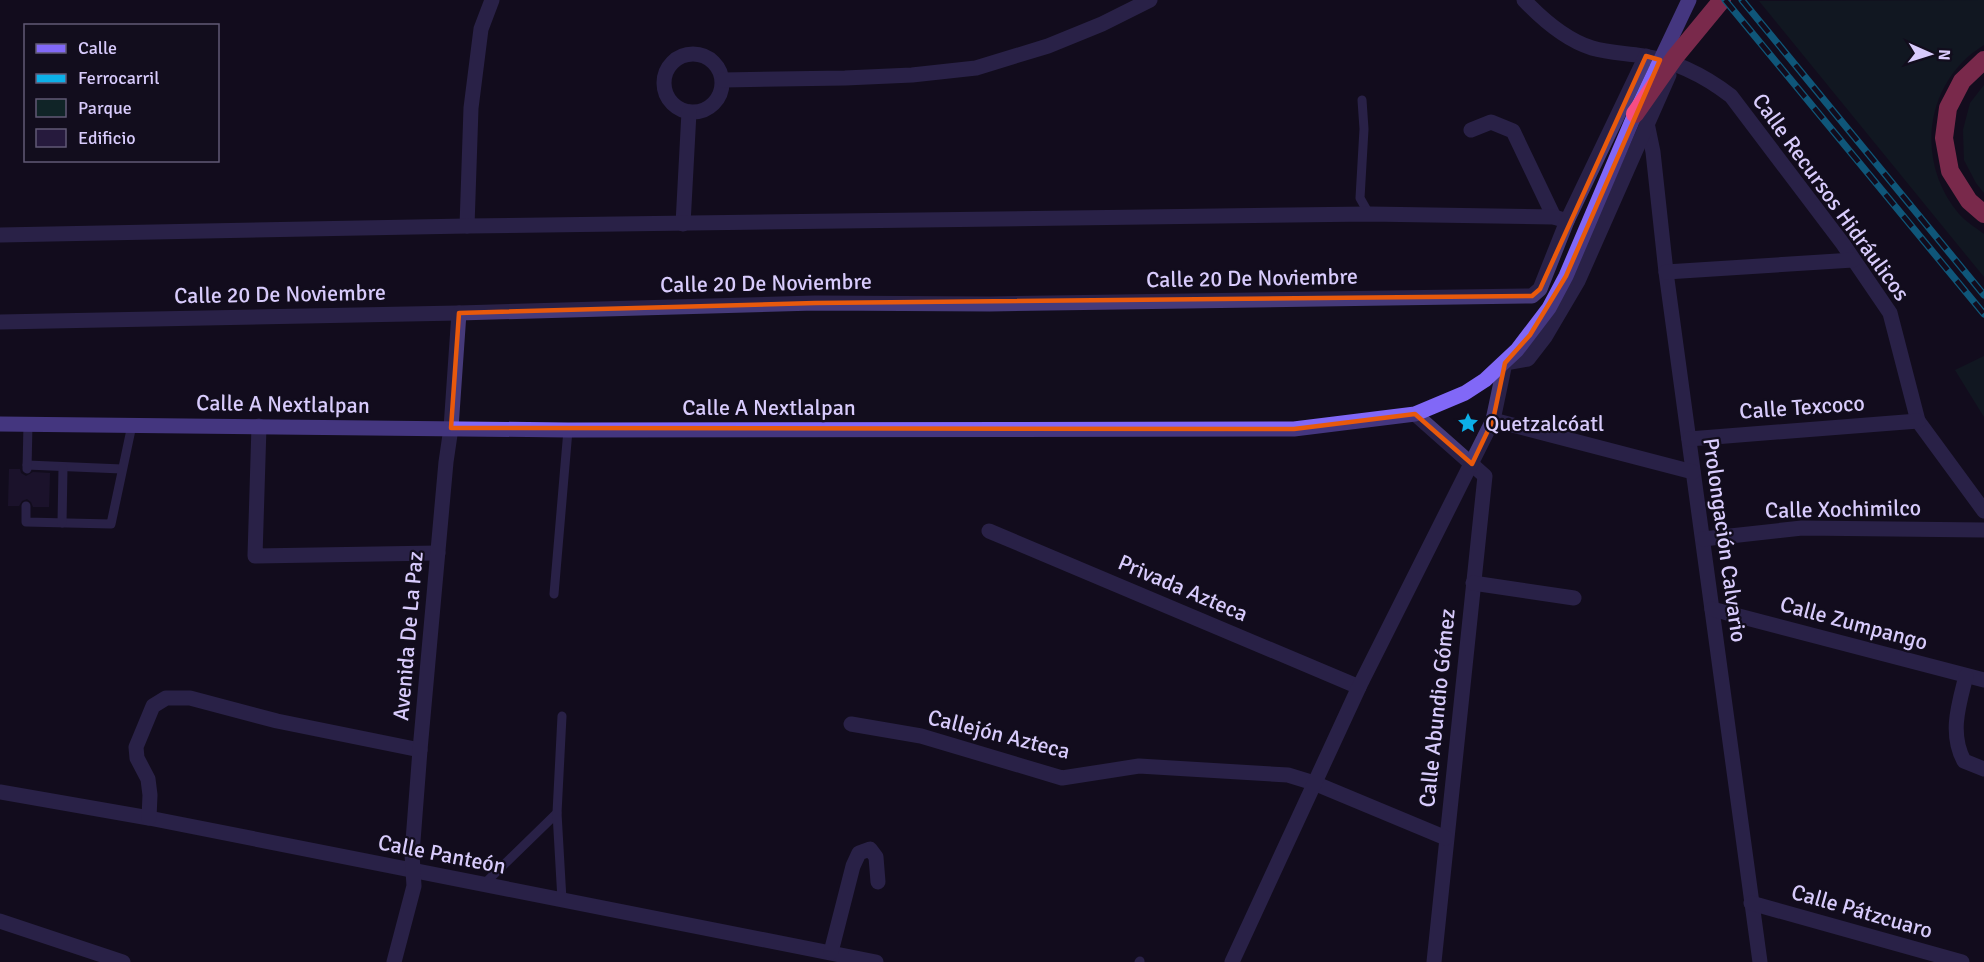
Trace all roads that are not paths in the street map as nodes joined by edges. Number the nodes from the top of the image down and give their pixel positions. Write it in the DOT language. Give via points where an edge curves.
graph roads {
  1 [pos="492,0"];
  2 [pos="1150,0"];
  3 [pos="1524,0"];
  4 [pos="1689,0"];
  5 [pos="1722,0"];
  6 [pos="1646,56"];
  7 [pos="1984,60"];
  8 [pos="1674,64"];
  9 [pos="723,80"];
  10 [pos="1362,100"];
  11 [pos="689,112"];
  12 [pos="1641,119"];
  13 [pos="1471,130"];
  14 [pos="1369,214"];
  15 [pos="1984,214"];
  16 [pos="1561,219"];
  17 [pos="683,224"];
  18 [pos="467,226"];
  19 [pos="0,235"];
  20 [pos="1853,260"];
  21 [pos="1666,272"];
  22 [pos="459,313"];
  23 [pos="0,322"];
  24 [pos="1505,363"];
  25 [pos="1415,414"];
  26 [pos="1493,420"];
  27 [pos="1918,421"];
  28 [pos="0,424"];
  29 [pos="28,424"];
  30 [pos="132,425"];
  31 [pos="259,426"];
  32 [pos="452,428"];
  33 [pos="568,430"];
  34 [pos="1689,439"];
  35 [pos="1472,464"];
  36 [pos="63,468"];
  37 [pos="122,469"];
  38 [pos="1693,472"];
  39 [pos="26,506"];
  40 [pos="1984,511"];
  41 [pos="62,523"];
  42 [pos="1984,530"];
  43 [pos="989,531"];
  44 [pos="1703,539"];
  45 [pos="438,553"];
  46 [pos="1473,584"];
  47 [pos="554,594"];
  48 [pos="1574,597"];
  49 [pos="1712,609"];
  50 [pos="1966,676"];
  51 [pos="1984,680"];
  52 [pos="1359,687"];
  53 [pos="562,716"];
  54 [pos="851,724"];
  55 [pos="420,750"];
  56 [pos="1984,769"];
  57 [pos="1314,783"];
  58 [pos="0,792"];
  59 [pos="557,813"];
  60 [pos="149,818"];
  61 [pos="1446,838"];
  62 [pos="413,871"];
  63 [pos="878,882"];
  64 [pos="483,885"];
  65 [pos="562,900"];
  66 [pos="1751,903"];
  67 [pos="0,921"];
  68 [pos="831,952"];
  69 [pos="104,959"];
  70 [pos="123,962"];
  71 [pos="394,962"];
  72 [pos="876,962"];
  73 [pos="1232,962"];
  74 [pos="1434,962"];
  75 [pos="1760,962"];
  76 [pos="1962,962"];
  1 -- 18 [label="street" via="481,29 471,108"];
  2 -- 9 [label="street" via="1048,46 976,68 912,75"];
  3 -- 6 [label="street, Calle Recursos Hidráulicos" via="1575,41 1593,48"];
  4 -- 12 [label="main road, Calle A Nextlalpan"];
  5 -- 12 [label="highway" via="1675,57"];
  6 -- 8 [label="street, Calle Recursos Hidráulicos"];
  6 -- 16 [label="street"];
  7 -- 15 [label="highway" via="1962,81 1952,99 1944,138 1950,171 1968,201"];
  8 -- 12 [label="street"];
  8 -- 20 [label="street, Calle Recursos Hidráulicos" via="1706,78 1731,96"];
  9 -- 11 [label="street" via="714,104 702,111"];
  9 -- 11 [label="street" via="719,67 697,53 684,54 673,61 665,72 664,86 677,108"];
  10 -- 14 [label="lane" via="1365,129 1360,198"];
  11 -- 17 [label="street"];
  12 -- 21 [label="street, Prolongación Calvario" via="1653,152"];
  12 -- 24 [label="main road, Calle A Nextlalpan" via="1609,173 1549,308"];
  12 -- 24 [label="street" via="1565,307 1528,359"];
  13 -- 16 [label="street" via="1491,122 1513,131"];
  14 -- 16 [label="street"];
  14 -- 17 [label="street"];
  16 -- 22 [label="street, Calle 20 De Noviembre" via="1540,289 1532,296 815,303"];
  17 -- 18 [label="street"];
  18 -- 19 [label="street"];
  20 -- 21 [label="street"];
  20 -- 27 [label="street, Calle Recursos Hidráulicos" via="1890,314"];
  21 -- 34 [label="street, Prolongación Calvario"];
  22 -- 23 [label="street, Calle 20 De Noviembre"];
  22 -- 32 [label="street, Avenida De La Paz"];
  24 -- 25 [label="main road, Calle A Nextlalpan" via="1465,393"];
  24 -- 26 [label="street"];
  25 -- 33 [label="main road, Calle A Nextlalpan" via="1294,429"];
  25 -- 35 [label="street"];
  26 -- 35 [label="street"];
  26 -- 38 [label="street"];
  27 -- 34 [label="street, Calle Texcoco"];
  27 -- 40 [label="street, Calle Recursos Hidráulicos"];
  28 -- 29 [label="main road, Calle A Nextlalpan"];
  29 -- 30 [label="main road, Calle A Nextlalpan"];
  29 -- 36 [label="lane" via="27,467"];
  30 -- 31 [label="main road, Calle A Nextlalpan"];
  30 -- 37 [label="lane"];
  31 -- 32 [label="main road, Calle A Nextlalpan"];
  31 -- 45 [label="street" via="255,556"];
  32 -- 33 [label="main road, Calle A Nextlalpan"];
  32 -- 45 [label="street, Avenida De La Paz"];
  33 -- 47 [label="lane"];
  34 -- 38 [label="street, Prolongación Calvario"];
  35 -- 46 [label="street, Calle Abundio Gómez" via="1485,476"];
  35 -- 52 [label="street"];
  36 -- 37 [label="lane"];
  36 -- 41 [label="lane"];
  37 -- 41 [label="lane" via="111,524"];
  38 -- 44 [label="street, Prolongación Calvario"];
  39 -- 41 [label="lane" via="26,522"];
  42 -- 44 [label="street, Calle Xochimilco" via="1802,528"];
  43 -- 52 [label="street, Privada Azteca"];
  44 -- 49 [label="street, Prolongación Calvario"];
  45 -- 55 [label="street, Avenida De La Paz"];
  46 -- 48 [label="street"];
  46 -- 61 [label="street, Calle Abundio Gómez"];
  49 -- 50 [label="street, Calle Zumpango"];
  49 -- 66 [label="street, Prolongación Calvario"];
  50 -- 51 [label="street, Calle Zumpango"];
  50 -- 56 [label="street" via="1956,715 1958,745 1964,761"];
  52 -- 57 [label="street"];
  53 -- 59 [label="lane"];
  54 -- 57 [label="street, Callejón Azteca" via="921,736 1062,778 1139,766 1288,775"];
  55 -- 60 [label="street" via="277,721 190,698 166,698 153,706 136,747 148,779"];
  55 -- 62 [label="street, Avenida De La Paz"];
  57 -- 61 [label="street, Callejón Azteca"];
  57 -- 73 [label="street"];
  58 -- 60 [label="street, Calle Panteón"];
  59 -- 64 [label="lane"];
  59 -- 65 [label="lane"];
  60 -- 62 [label="street, Calle Panteón"];
  61 -- 74 [label="street, Calle Abundio Gómez"];
  62 -- 64 [label="street, Calle Panteón"];
  62 -- 71 [label="street, Avenida De La Paz" via="414,886"];
  63 -- 68 [label="street" via="876,857 870,849 859,853"];
  64 -- 65 [label="street, Calle Panteón"];
  65 -- 68 [label="street, Calle Panteón"];
  66 -- 75 [label="street, Prolongación Calvario"];
  66 -- 76 [label="street, Calle Pátzcuaro"];
  67 -- 69 [label="street"];
  68 -- 72 [label="street, Calle Panteón"];
  69 -- 70 [label="street"];
}
